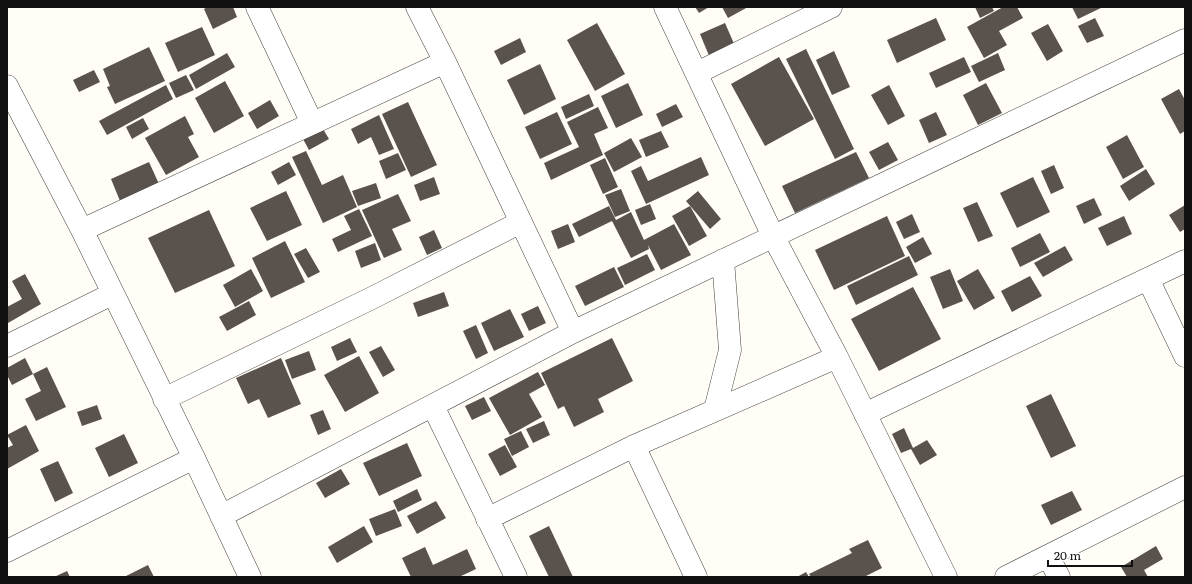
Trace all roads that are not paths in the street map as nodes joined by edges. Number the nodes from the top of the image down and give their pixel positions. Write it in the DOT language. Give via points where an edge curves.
graph roads {
  1 [pos="257,7"];
  2 [pos="417,7"];
  3 [pos="665,7"];
  4 [pos="820,10"];
  5 [pos="1185,40"];
  6 [pos="445,62"];
  7 [pos="697,74"];
  8 [pos="7,86"];
  9 [pos="312,123"];
  10 [pos="521,222"];
  11 [pos="82,230"];
  12 [pos="773,236"];
  13 [pos="723,260"];
  14 [pos="1185,261"];
  15 [pos="1148,279"];
  16 [pos="112,294"];
  17 [pos="573,332"];
  18 [pos="7,346"];
  19 [pos="1185,356"];
  20 [pos="837,357"];
  21 [pos="164,399"];
  22 [pos="433,406"];
  23 [pos="716,410"];
  24 [pos="865,414"];
  25 [pos="634,446"];
  26 [pos="194,458"];
  27 [pos="1185,487"];
  28 [pos="221,516"];
  29 [pos="487,519"];
  30 [pos="7,550"];
  31 [pos="1048,556"];
  32 [pos="250,577"];
  33 [pos="516,577"];
  34 [pos="696,577"];
  35 [pos="946,577"];
  36 [pos="1006,577"];
  37 [pos="1059,577"];
  1 -- 9 [label="street"];
  2 -- 6 [label="street"];
  3 -- 7 [label="street"];
  4 -- 7 [label="street"];
  5 -- 12 [label="street"];
  6 -- 9 [label="street"];
  6 -- 10 [label="street"];
  7 -- 12 [label="street"];
  8 -- 11 [label="street"];
  9 -- 11 [label="street"];
  10 -- 17 [label="street"];
  10 -- 21 [label="street"];
  11 -- 16 [label="street"];
  12 -- 13 [label="street"];
  12 -- 20 [label="street"];
  13 -- 17 [label="street"];
  13 -- 23 [label="street" via="730,350"];
  14 -- 15 [label="street"];
  15 -- 19 [label="street"];
  15 -- 24 [label="street"];
  16 -- 18 [label="street"];
  16 -- 21 [label="street"];
  17 -- 22 [label="street"];
  20 -- 23 [label="street"];
  20 -- 24 [label="street"];
  21 -- 26 [label="street"];
  22 -- 28 [label="street"];
  22 -- 29 [label="street"];
  23 -- 25 [label="street"];
  24 -- 35 [label="street"];
  25 -- 29 [label="street"];
  25 -- 34 [label="street"];
  26 -- 28 [label="street"];
  26 -- 30 [label="street"];
  27 -- 31 [label="street"];
  28 -- 32 [label="street"];
  29 -- 33 [label="street"];
  31 -- 36 [label="street"];
  31 -- 37 [label="street"];
}
